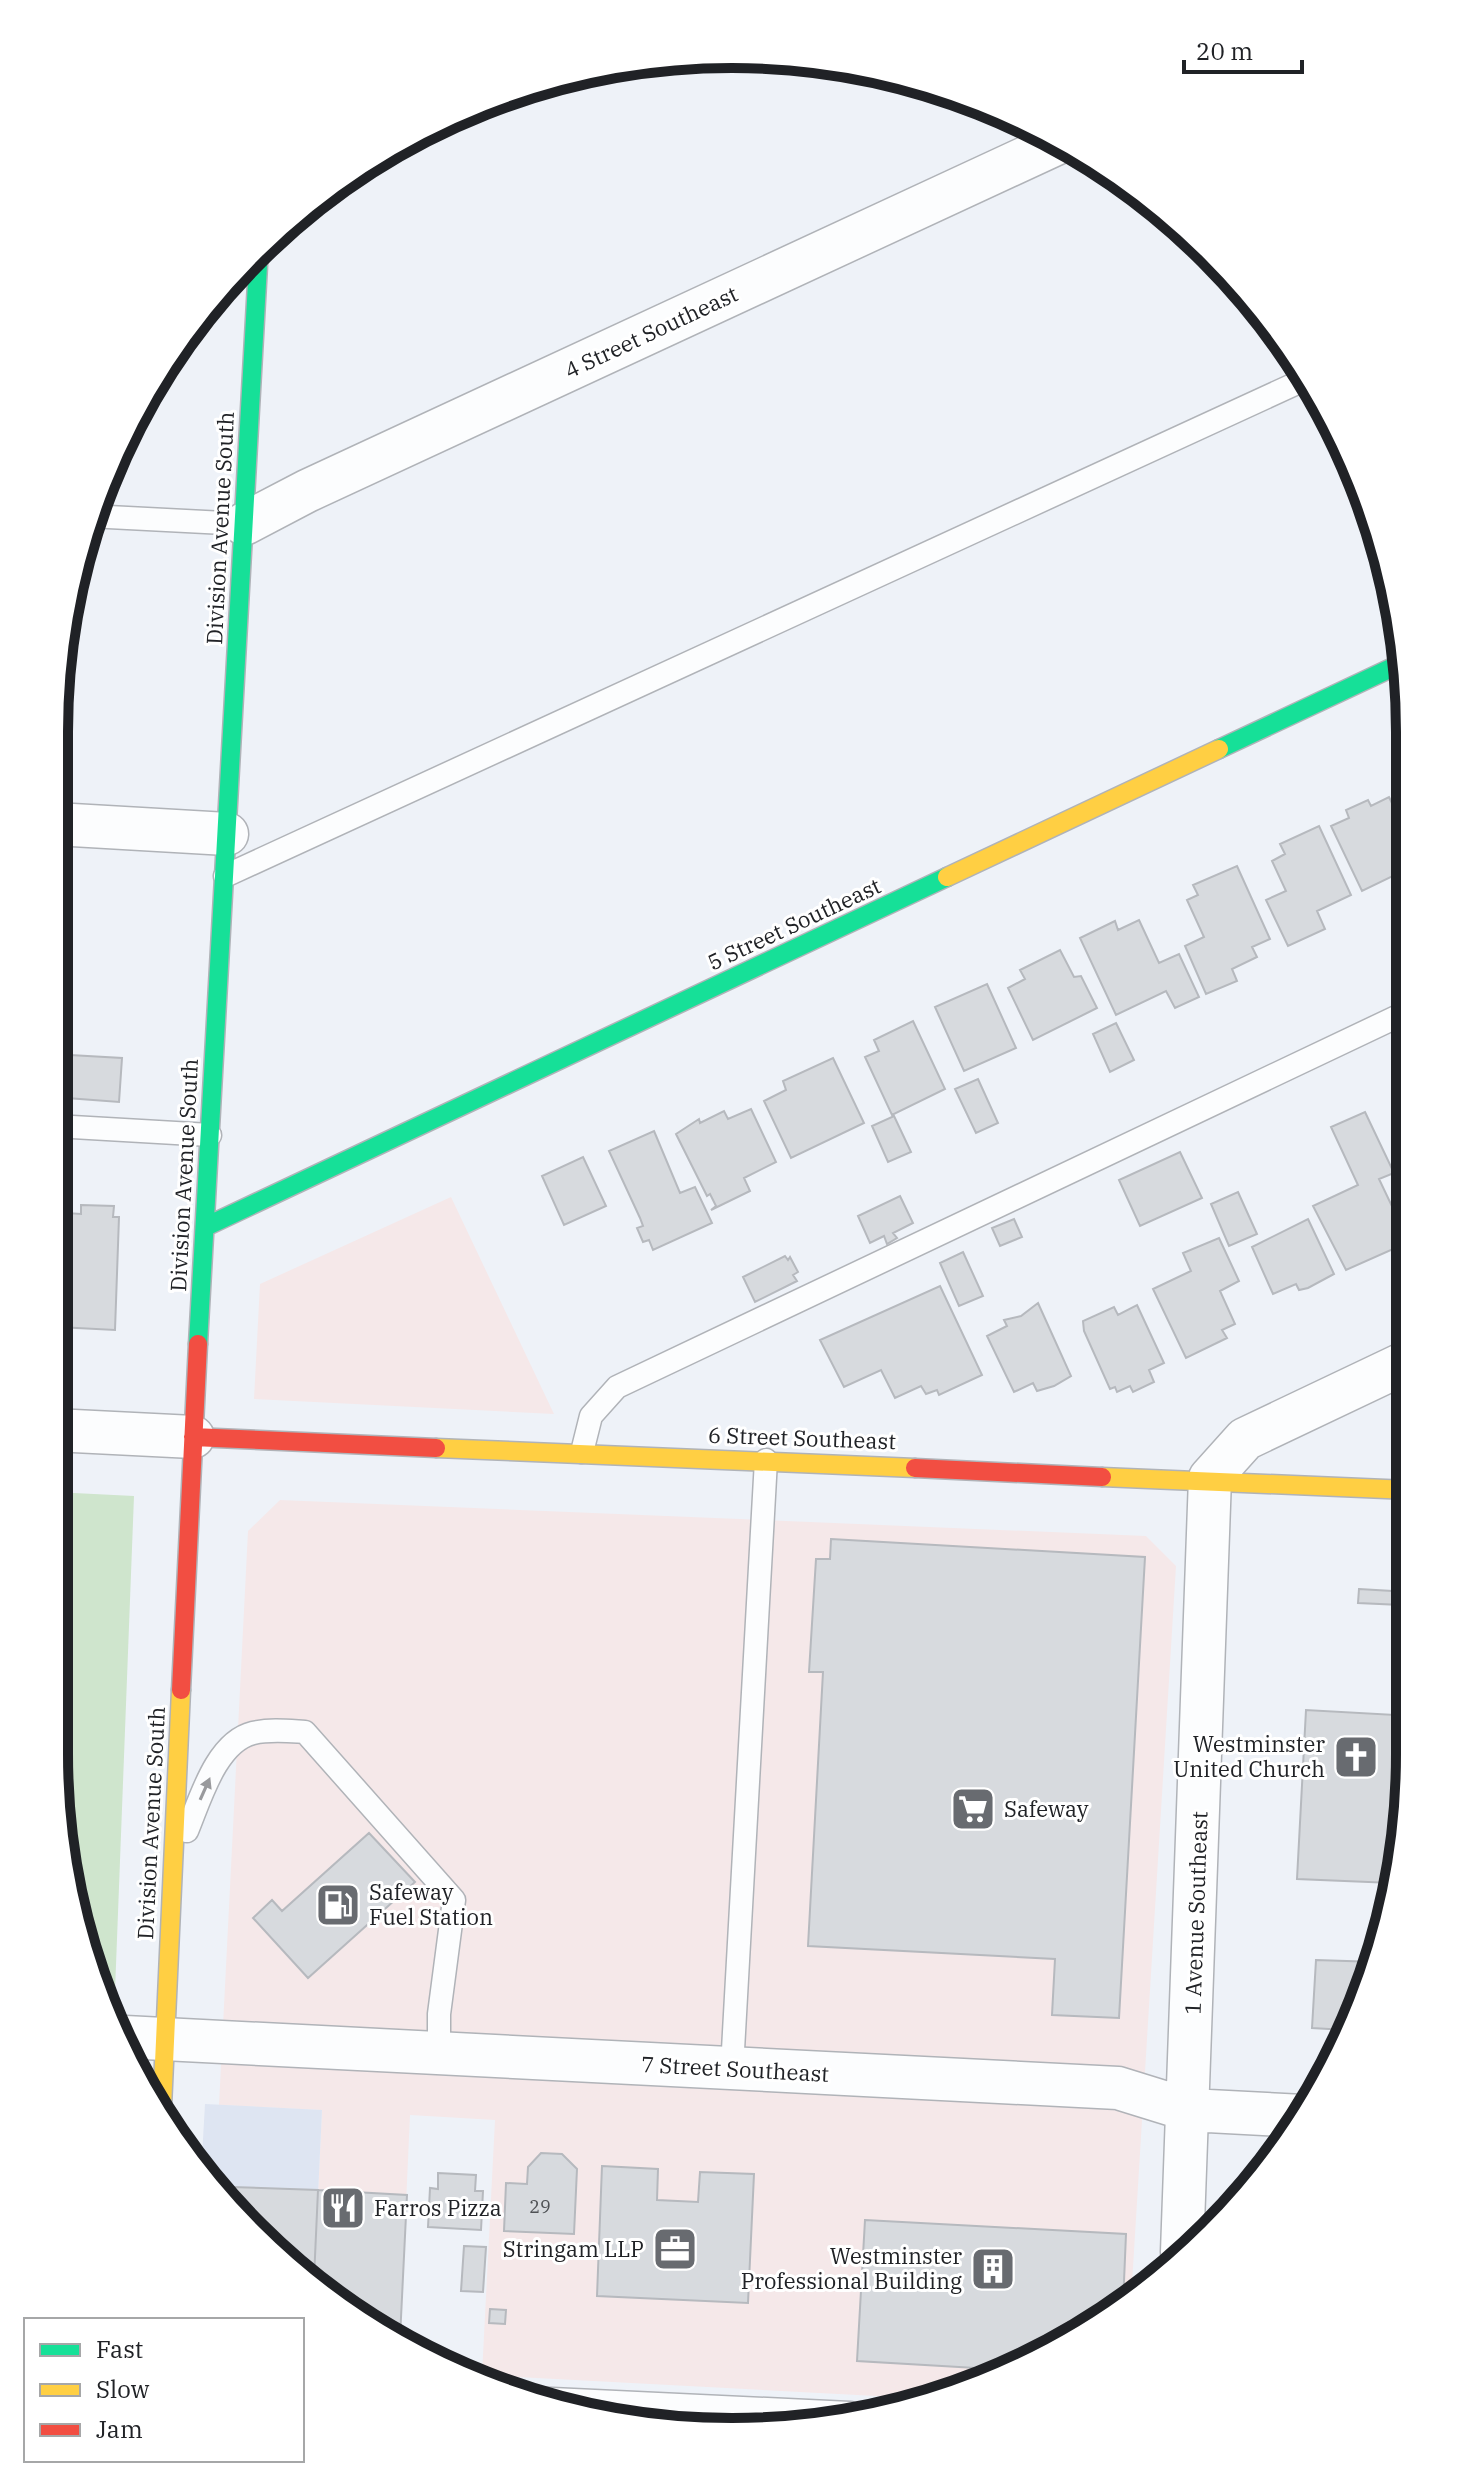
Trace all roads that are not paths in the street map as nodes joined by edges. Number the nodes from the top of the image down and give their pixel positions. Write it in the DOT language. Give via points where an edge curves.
graph roads {
  1 [pos="1047,148"];
  2 [pos="258,266"];
  3 [pos="1297,383"];
  4 [pos="104,517"];
  5 [pos="244,524"];
  6 [pos="1393,667"];
  7 [pos="68,825"];
  8 [pos="227,834"];
  9 [pos="225,876"];
  10 [pos="1396,1017"];
  11 [pos="68,1127"];
  12 [pos="210,1135"];
  13 [pos="205,1227"];
  14 [pos="1396,1367"];
  15 [pos="68,1431"];
  16 [pos="193,1437"];
  17 [pos="582,1452"];
  18 [pos="766,1460"];
  19 [pos="1210,1478"];
  20 [pos="1396,1489"];
  21 [pos="174,1861"];
  22 [pos="144,2038"];
  23 [pos="439,2054"];
  24 [pos="732,2068"];
  25 [pos="156,2084"];
  26 [pos="1189,2110"];
  27 [pos="1289,2115"];
  28 [pos="1183,2242"];
  29 [pos="583,2400"];
  30 [pos="821,2412"];
  1 -- 5 [label="street, 4 Street Southeast"];
  2 -- 5 [label="street, Division Avenue South"];
  3 -- 9 [label="lane"];
  4 -- 5 [label="lane"];
  5 -- 8 [label="street, Division Avenue South"];
  6 -- 13 [label="street, 5 Street Southeast"];
  7 -- 8 [label="street"];
  8 -- 9 [label="street, Division Avenue South"];
  9 -- 12 [label="street, Division Avenue South"];
  10 -- 17 [label="lane" via="617,1387 591,1416"];
  11 -- 12 [label="lane"];
  12 -- 13 [label="street, Division Avenue South"];
  13 -- 16 [label="street, Division Avenue South"];
  14 -- 19 [label="street" via="1245,1439"];
  15 -- 16 [label="street"];
  16 -- 17 [label="street, 6 Street Southeast"];
  16 -- 21 [label="street, Division Avenue South"];
  17 -- 18 [label="street, 6 Street Southeast"];
  18 -- 19 [label="street, 6 Street Southeast"];
  18 -- 24 [label="lane"];
  19 -- 20 [label="street, 6 Street Southeast"];
  19 -- 26 [label="street, 1 Avenue Southeast"];
  21 -- 22 [label="street, Division Avenue South"];
  21 -- 23 [label="lane, one-way" via="209,1778 233,1745 249,1733 305,1732 454,1900"];
  22 -- 23 [label="street, 7 Street Southeast"];
  22 -- 25 [label="street, Division Avenue South"];
  23 -- 24 [label="street, 7 Street Southeast"];
  24 -- 26 [label="street, 7 Street Southeast" via="1118,2088"];
  26 -- 27 [label="street, 7 Street Southeast"];
  26 -- 28 [label="street, 1 Avenue Southeast"];
  29 -- 30 [label="lane"];
}
